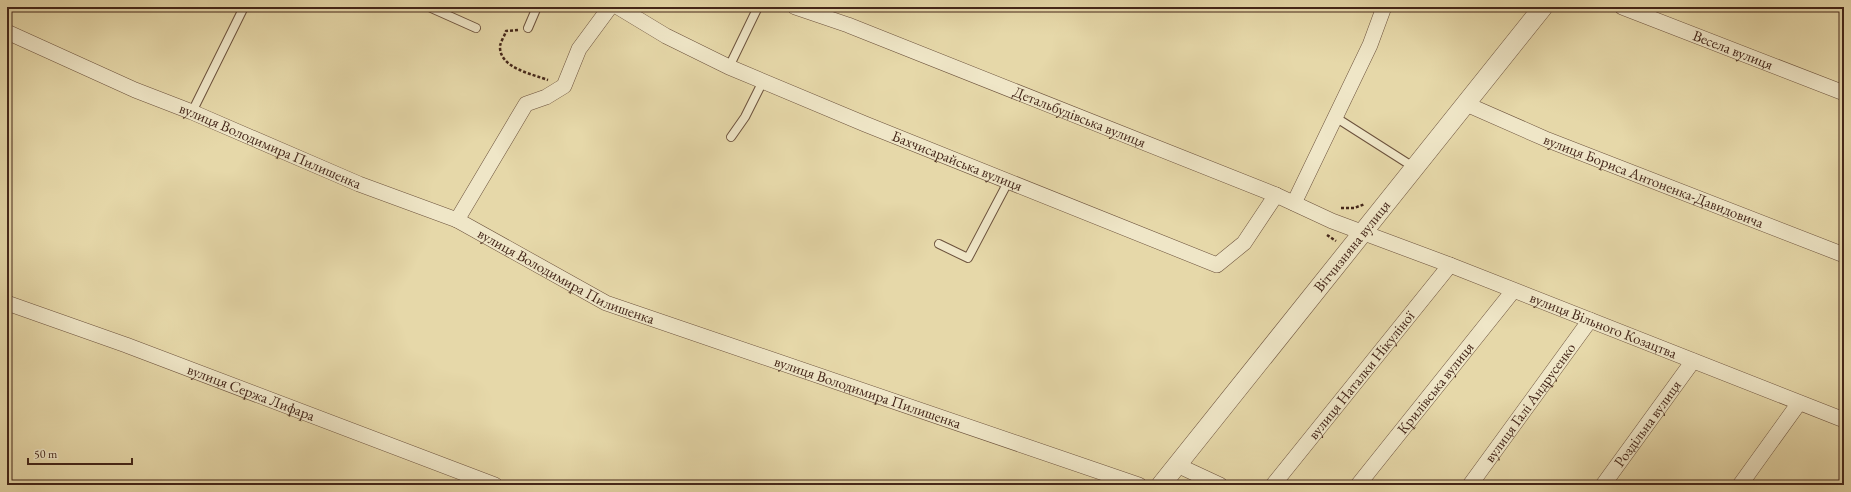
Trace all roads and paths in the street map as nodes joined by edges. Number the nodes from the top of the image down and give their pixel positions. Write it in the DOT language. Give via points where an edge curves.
graph roads {
  1 [pos="244,7"];
  2 [pos="429,7"];
  3 [pos="537,7"];
  4 [pos="610,7"];
  5 [pos="618,7"];
  6 [pos="758,7"];
  7 [pos="1384,7"];
  8 [pos="1622,7"];
  9 [pos="802,8"];
  10 [pos="1540,8"];
  11 [pos="476,28"];
  12 [pos="528,28"];
  13 [pos="7,32"];
  14 [pos="729,67"];
  15 [pos="763,81"];
  16 [pos="564,86"];
  17 [pos="1844,93"];
  18 [pos="1466,104"];
  19 [pos="192,112"];
  20 [pos="1335,117"];
  21 [pos="731,137"];
  22 [pos="1416,168"];
  23 [pos="1008,182"];
  24 [pos="1276,195"];
  25 [pos="1294,203"];
  26 [pos="457,220"];
  27 [pos="1362,232"];
  28 [pos="939,244"];
  29 [pos="1844,254"];
  30 [pos="1450,265"];
  31 [pos="1513,291"];
  32 [pos="7,303"];
  33 [pos="1590,320"];
  34 [pos="1693,361"];
  35 [pos="1798,403"];
  36 [pos="1844,420"];
  37 [pos="1177,465"];
  38 [pos="495,485"];
  39 [pos="1139,485"];
  40 [pos="1161,485"];
  41 [pos="1220,485"];
  42 [pos="1274,485"];
  43 [pos="1358,485"];
  44 [pos="1470,485"];
  45 [pos="1603,485"];
  46 [pos="1740,485"];
  1 -- 19 [label="lane"];
  2 -- 11 [label="lane"];
  3 -- 12 [label="lane"];
  4 -- 16 [label="street" via="579,49"];
  5 -- 14 [label="street, Бахчисарайська вулиця" via="666,36"];
  6 -- 14 [label="lane"];
  7 -- 20 [label="street" via="1370,45"];
  8 -- 17 [label="street, Весела вулиця"];
  9 -- 24 [label="street, Детальбудівська вулиця"];
  10 -- 18 [label="street, Вітчизняна вулиця"];
  12 -- 16 [label="path" via="506,31 500,45 502,57 510,65"];
  13 -- 19 [label="street, вулиця Володимира Пилишенка" via="135,90"];
  14 -- 15 [label="street, Бахчисарайська вулиця"];
  15 -- 21 [label="lane" via="745,117"];
  15 -- 23 [label="street, Бахчисарайська вулиця"];
  16 -- 26 [label="street" via="546,97 526,104"];
  18 -- 22 [label="street, Вітчизняна вулиця"];
  18 -- 29 [label="street, вулиця Бориса Антоненка-Давидовича" via="1548,140"];
  19 -- 26 [label="street, вулиця Володимира Пилишенка" via="359,184"];
  20 -- 22 [label="lane"];
  20 -- 25 [label="street"];
  22 -- 27 [label="street, Вітчизняна вулиця"];
  23 -- 24 [label="street, Бахчисарайська вулиця" via="1217,266 1244,243"];
  23 -- 28 [label="lane" via="968,258"];
  24 -- 25 [label="street, Детальбудівська вулиця"];
  25 -- 27 [label="street, Детальбудівська вулиця"];
  26 -- 39 [label="street, вулиця Володимира Пилишенка" via="606,303"];
  27 -- 30 [label="street, вулиця Вільного Козацтва"];
  27 -- 37 [label="street, Вітчизняна вулиця"];
  30 -- 31 [label="street, вулиця Вільного Козацтва"];
  30 -- 42 [label="street, вулиця Наталки Нікуліної"];
  31 -- 33 [label="street, вулиця Вільного Козацтва"];
  31 -- 43 [label="street, Крилівська вулиця"];
  32 -- 38 [label="street, вулиця Сержа Лифара" via="126,345"];
  33 -- 34 [label="street, вулиця Вільного Козацтва"];
  33 -- 44 [label="street, вулиця Галі Андрусенко"];
  34 -- 35 [label="street, вулиця Вільного Козацтва"];
  34 -- 45 [label="street, Роздільна вулиця"];
  35 -- 36 [label="street, вулиця Вільного Козацтва"];
  35 -- 46 [label="street"];
  37 -- 40 [label="street, Вітчизняна вулиця"];
  37 -- 41 [label="street"];
}
